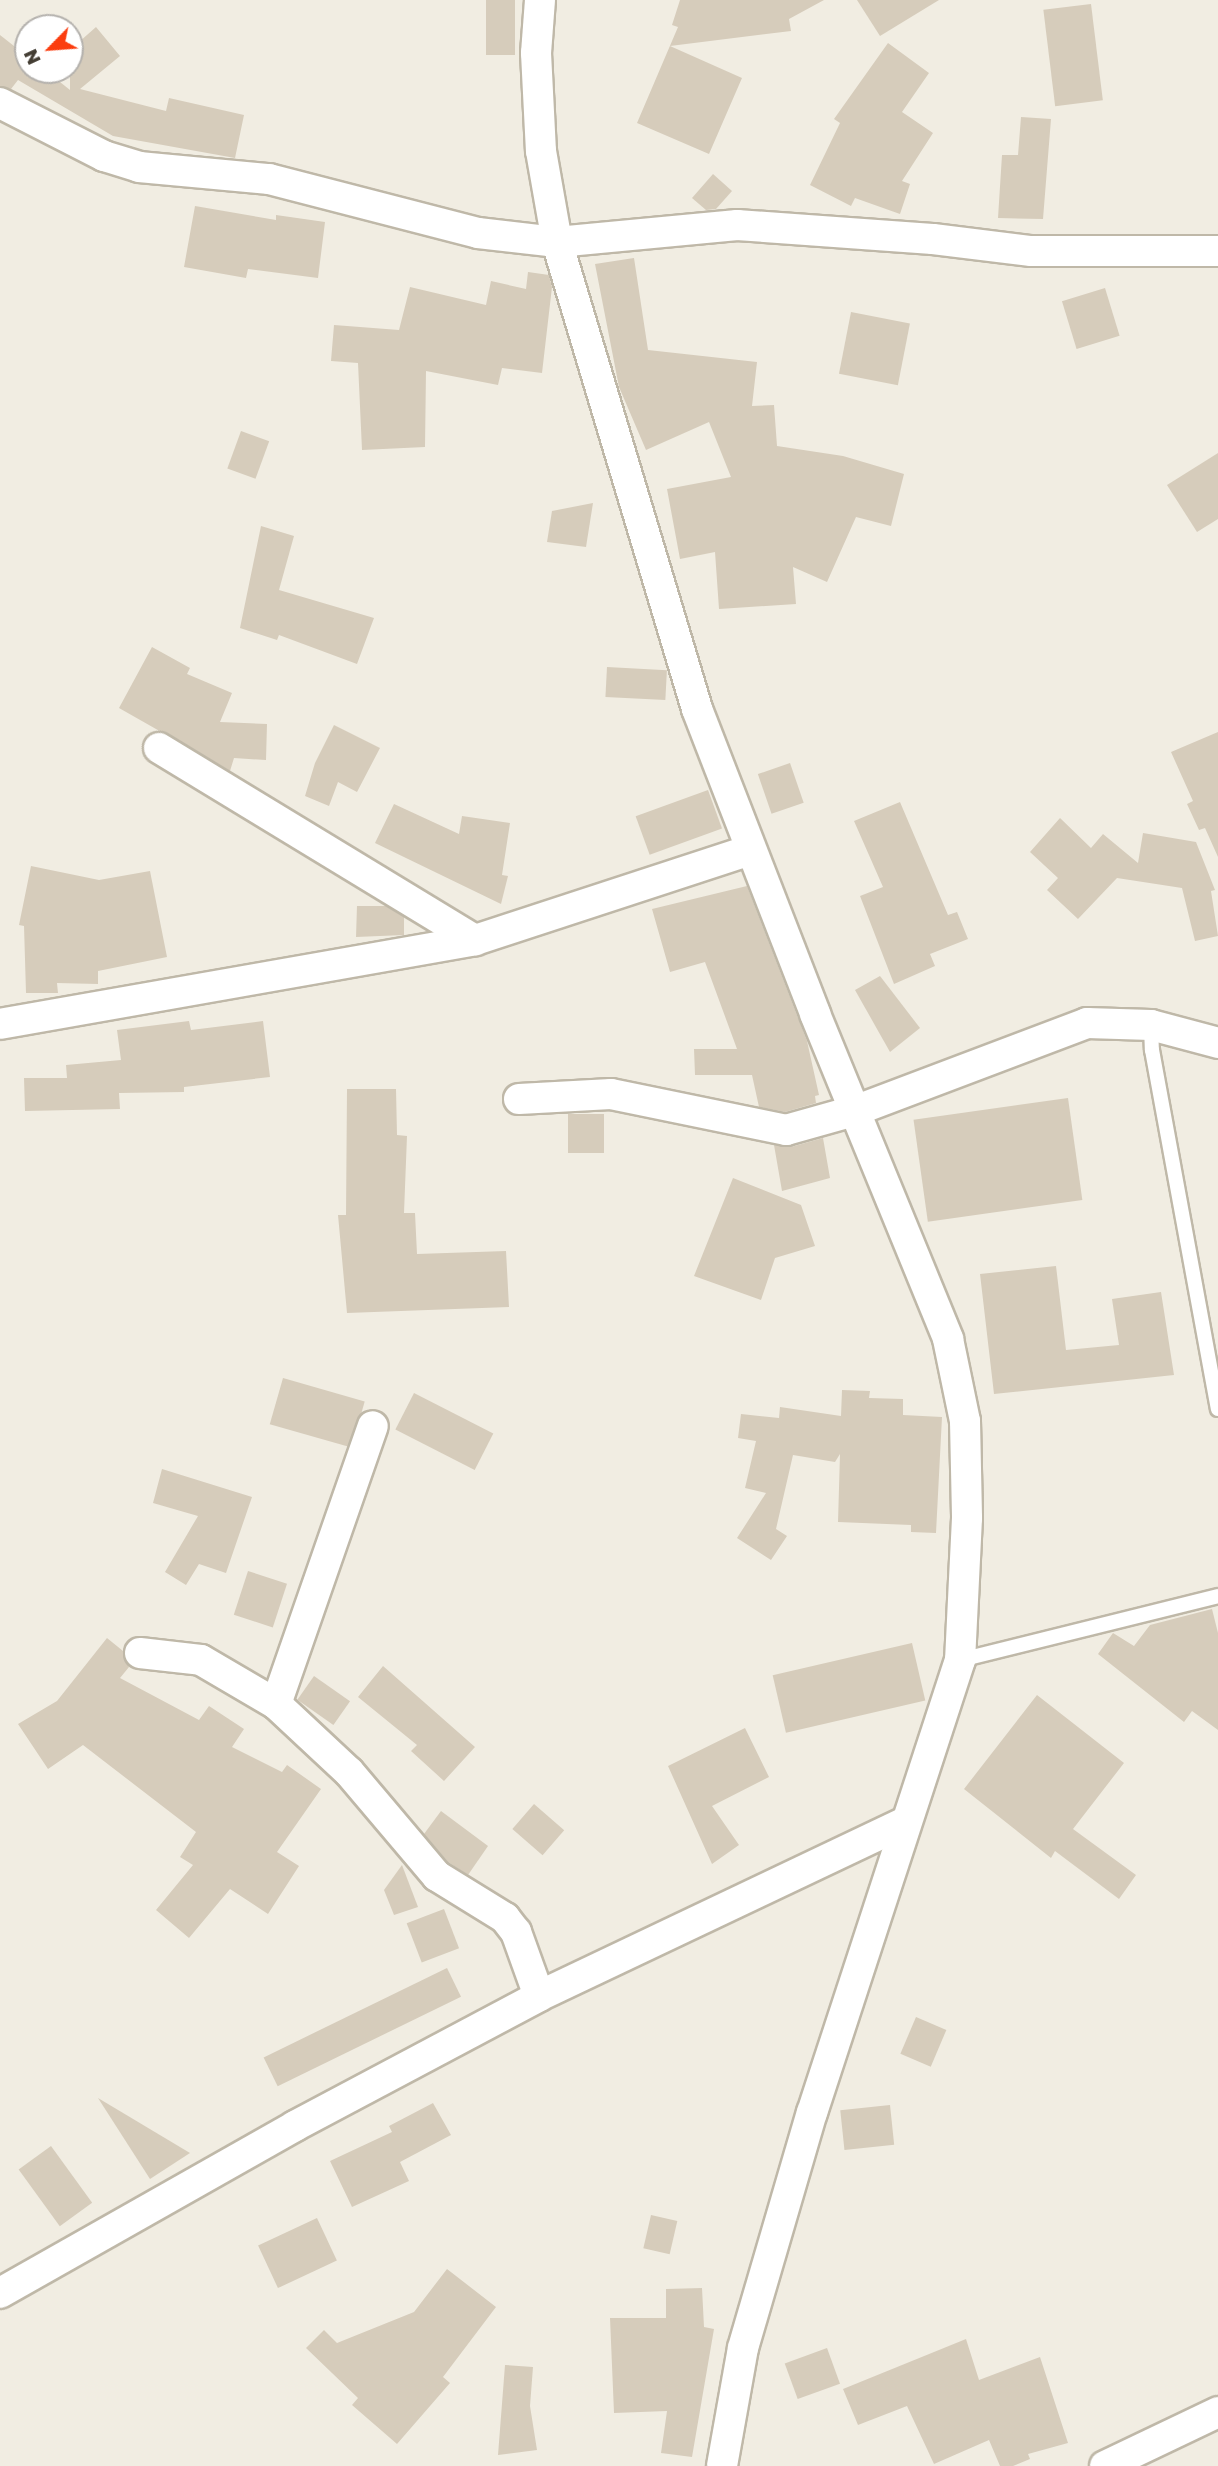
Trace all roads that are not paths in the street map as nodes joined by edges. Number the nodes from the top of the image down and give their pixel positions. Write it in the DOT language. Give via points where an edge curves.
graph roads {
  1 [pos="540,0"];
  2 [pos="0,103"];
  3 [pos="557,242"];
  4 [pos="1218,251"];
  5 [pos="159,748"];
  6 [pos="751,850"];
  7 [pos="475,940"];
  8 [pos="0,1024"];
  9 [pos="1151,1026"];
  10 [pos="1218,1043"];
  11 [pos="519,1099"];
  12 [pos="857,1110"];
  13 [pos="1218,1409"];
  14 [pos="373,1426"];
  15 [pos="1218,1596"];
  16 [pos="140,1653"];
  17 [pos="960,1660"];
  18 [pos="276,1704"];
  19 [pos="905,1822"];
  20 [pos="539,1996"];
  21 [pos="0,2293"];
  22 [pos="1218,2412"];
  23 [pos="722,2466"];
  24 [pos="1105,2466"];
  1 -- 3 [label="street" via="536,53 541,151"];
  2 -- 3 [label="street" via="104,156 139,167 269,179 478,233"];
  3 -- 4 [label="street" via="737,225 1031,251"];
  3 -- 6 [label="street" via="696,709"];
  5 -- 7 [label="street"];
  6 -- 7 [label="street"];
  6 -- 12 [label="street"];
  7 -- 8 [label="street"];
  9 -- 10 [label="street"];
  9 -- 12 [label="street" via="1087,1023 1063,1029"];
  9 -- 13 [label="lane"];
  11 -- 12 [label="street" via="611,1094 772,1130 799,1128"];
  12 -- 17 [label="street" via="948,1339 962,1394 967,1518"];
  14 -- 18 [label="street"];
  15 -- 17 [label="lane"];
  16 -- 18 [label="street" via="201,1660"];
  17 -- 19 [label="street"];
  18 -- 20 [label="street" via="349,1772 437,1876 505,1918 516,1932"];
  19 -- 20 [label="street"];
  19 -- 23 [label="street" via="812,2112 743,2348"];
  20 -- 21 [label="street" via="295,2126"];
  22 -- 24 [label="street"];
}
